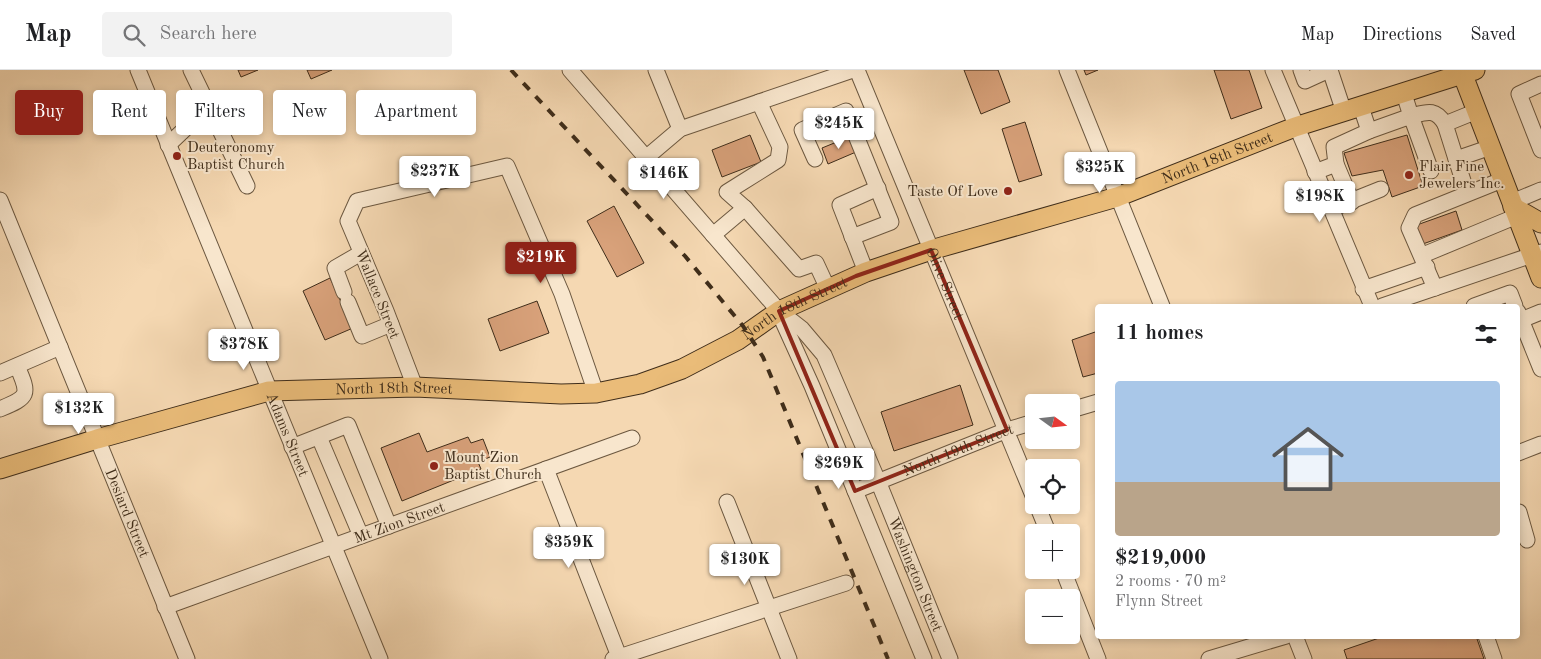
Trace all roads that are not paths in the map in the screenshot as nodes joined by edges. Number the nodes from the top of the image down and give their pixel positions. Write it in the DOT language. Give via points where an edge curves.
graph roads {
  1 [pos="138,70"];
  2 [pos="191,70"];
  3 [pos="570,70"];
  4 [pos="656,70"];
  5 [pos="855,70"];
  6 [pos="1067,70"];
  7 [pos="1273,70"];
  8 [pos="1330,70"];
  9 [pos="1466,72"];
  10 [pos="1303,75"];
  11 [pos="1539,81"];
  12 [pos="200,90"];
  13 [pos="1404,94"];
  14 [pos="759,102"];
  15 [pos="1352,110"];
  16 [pos="1477,111"];
  17 [pos="1411,116"];
  18 [pos="1444,124"];
  19 [pos="1296,127"];
  20 [pos="680,129"];
  21 [pos="1369,131"];
  22 [pos="179,135"];
  23 [pos="222,135"];
  24 [pos="168,145"];
  25 [pos="1491,147"];
  26 [pos="1541,150"];
  27 [pos="647,157"];
  28 [pos="1456,158"];
  29 [pos="814,159"];
  30 [pos="894,159"];
  31 [pos="1336,164"];
  32 [pos="871,169"];
  33 [pos="1430,171"];
  34 [pos="1315,172"];
  35 [pos="1502,180"];
  36 [pos="247,186"];
  37 [pos="878,188"];
  38 [pos="1381,189"];
  39 [pos="1541,190"];
  40 [pos="1467,193"];
  41 [pos="1117,196"];
  42 [pos="0,200"];
  43 [pos="1352,202"];
  44 [pos="745,208"];
  45 [pos="1514,208"];
  46 [pos="1331,209"];
  47 [pos="1541,223"];
  48 [pos="713,235"];
  49 [pos="852,237"];
  50 [pos="931,250"];
  51 [pos="362,253"];
  52 [pos="1536,254"];
  53 [pos="1425,261"];
  54 [pos="866,272"];
  55 [pos="1541,278"];
  56 [pos="1435,288"];
  57 [pos="828,289"];
  58 [pos="1363,289"];
  59 [pos="1161,304"];
  60 [pos="1371,304"];
  61 [pos="1388,304"];
  62 [pos="1480,304"];
  63 [pos="1514,304"];
  64 [pos="779,311"];
  65 [pos="1541,312"];
  66 [pos="1520,313"];
  67 [pos="1520,318"];
  68 [pos="391,324"];
  69 [pos="60,347"];
  70 [pos="17,366"];
  71 [pos="1541,368"];
  72 [pos="0,373"];
  73 [pos="415,388"];
  74 [pos="269,391"];
  75 [pos="596,393"];
  76 [pos="1095,403"];
  77 [pos="1080,407"];
  78 [pos="0,409"];
  79 [pos="1025,425"];
  80 [pos="1007,430"];
  81 [pos="319,436"];
  82 [pos="632,438"];
  83 [pos="97,439"];
  84 [pos="1541,444"];
  85 [pos="292,447"];
  86 [pos="1520,452"];
  87 [pos="0,469"];
  88 [pos="546,469"];
  89 [pos="1025,475"];
  90 [pos="878,481"];
  91 [pos="855,491"];
  92 [pos="728,502"];
  93 [pos="1520,516"];
  94 [pos="389,526"];
  95 [pos="361,536"];
  96 [pos="1527,540"];
  97 [pos="334,546"];
  98 [pos="1067,579"];
  99 [pos="846,583"];
  100 [pos="165,607"];
  101 [pos="770,608"];
  102 [pos="1276,639"];
  103 [pos="1296,639"];
  104 [pos="1487,639"];
  105 [pos="617,658"];
  106 [pos="186,659"];
  107 [pos="380,659"];
  108 [pos="789,659"];
  109 [pos="924,659"];
  110 [pos="950,659"];
  111 [pos="1098,659"];
  112 [pos="1209,659"];
  113 [pos="1304,659"];
  114 [pos="1494,659"];
  1 -- 24 [label="street, Adams Street"];
  2 -- 12 [label="street"];
  3 -- 27 [label="street, Washington Street"];
  4 -- 20 [label="street"];
  5 -- 14 [label="street"];
  5 -- 30 [label="street, Olive Street"];
  6 -- 41 [label="street"];
  7 -- 19 [label="street"];
  8 -- 10 [label="street"];
  8 -- 15 [label="street"];
  9 -- 13 [label="main road, North 18th Street"];
  9 -- 16 [label="main road"];
  11 -- 26 [label="street" via="1519,94"];
  13 -- 15 [label="main road, North 18th Street"];
  13 -- 17 [label="street"];
  14 -- 20 [label="street"];
  14 -- 44 [label="street" via="780,147 778,160 727,192"];
  15 -- 19 [label="main road, North 18th Street"];
  15 -- 21 [label="street"];
  16 -- 18 [label="street"];
  16 -- 25 [label="main road"];
  17 -- 18 [label="street" via="1432,111 1439,114"];
  17 -- 21 [label="street"];
  17 -- 33 [label="street"];
  18 -- 28 [label="street"];
  19 -- 34 [label="street"];
  19 -- 41 [label="main road, North 18th Street"];
  20 -- 27 [label="street"];
  21 -- 31 [label="street" via="1334,147"];
  22 -- 24 [label="street"];
  23 -- 36 [label="street"];
  24 -- 74 [label="street, Adams Street"];
  25 -- 28 [label="street"];
  25 -- 35 [label="main road"];
  27 -- 48 [label="street, Washington Street"];
  28 -- 40 [label="street"];
  29 -- 32 [label="street" via="802,130 846,110"];
  30 -- 32 [label="street"];
  30 -- 50 [label="street, Olive Street"];
  31 -- 34 [label="street"];
  31 -- 43 [label="street"];
  32 -- 37 [label="street"];
  34 -- 46 [label="street"];
  35 -- 40 [label="street"];
  35 -- 45 [label="main road"];
  37 -- 49 [label="street" via="840,205"];
  37 -- 49 [label="street" via="891,222"];
  38 -- 43 [label="street"];
  39 -- 45 [label="street"];
  40 -- 53 [label="street" via="1415,215 1410,228"];
  41 -- 50 [label="main road, North 18th Street"];
  41 -- 59 [label="street"];
  42 -- 69 [label="street, Desiard Street"];
  43 -- 46 [label="street"];
  44 -- 48 [label="street"];
  44 -- 57 [label="street" via="799,269 816,263"];
  45 -- 47 [label="main road"];
  45 -- 52 [label="main road"];
  45 -- 53 [label="street"];
  46 -- 58 [label="street"];
  48 -- 64 [label="street, Washington Street"];
  49 -- 54 [label="street"];
  50 -- 54 [label="main road, North 18th Street"];
  50 -- 80 [label="street, Olive Street"];
  51 -- 68 [label="street, Wallace Street"];
  51 -- 68 [label="street" via="335,268 346,297 362,336"];
  51 -- 75 [label="street, Wallace Street" via="348,221 357,201 507,166 562,294"];
  52 -- 55 [label="main road"];
  52 -- 56 [label="street"];
  53 -- 56 [label="street"];
  53 -- 58 [label="street"];
  54 -- 57 [label="main road, North 18th Street"];
  56 -- 61 [label="street"];
  57 -- 64 [label="main road, North 18th Street"];
  58 -- 60 [label="street"];
  62 -- 63 [label="street" via="1510,294"];
  64 -- 75 [label="main road, North 18th Street" via="738,340 682,369 640,384"];
  64 -- 90 [label="street, Washington Street" via="802,329 824,355"];
  64 -- 91 [label="street, Washington Street"];
  65 -- 66 [label="street"];
  67 -- 71 [label="street"];
  68 -- 73 [label="street, Wallace Street"];
  69 -- 70 [label="street"];
  69 -- 83 [label="street, Desiard Street"];
  70 -- 72 [label="street"];
  70 -- 78 [label="street" via="26,387 25,395 20,401"];
  73 -- 74 [label="main road, North 18th Street"];
  73 -- 75 [label="main road, North 18th Street"];
  74 -- 83 [label="main road, North 18th Street"];
  74 -- 85 [label="street, Adams Street"];
  76 -- 77 [label="street"];
  79 -- 80 [label="street, North 19th Street"];
  80 -- 89 [label="street, Olive Street"];
  80 -- 90 [label="street, North 19th Street"];
  81 -- 85 [label="street"];
  81 -- 94 [label="street" via="348,425"];
  81 -- 95 [label="street"];
  82 -- 88 [label="street, Mt Zion Street"];
  83 -- 87 [label="main road, North 18th Street"];
  83 -- 100 [label="street, Desiard Street"];
  84 -- 86 [label="street"];
  85 -- 97 [label="street, Adams Street"];
  88 -- 94 [label="street, Mt Zion Street"];
  88 -- 105 [label="street"];
  90 -- 91 [label="street, North 19th Street"];
  90 -- 110 [label="street, Washington Street"];
  91 -- 109 [label="street, Washington Street"];
  92 -- 101 [label="street"];
  93 -- 96 [label="street"];
  94 -- 95 [label="street, Mt Zion Street"];
  95 -- 97 [label="street, Mt Zion Street"];
  97 -- 100 [label="street, Mt Zion Street"];
  97 -- 107 [label="street, Adams Street"];
  98 -- 111 [label="street"];
  99 -- 101 [label="street"];
  100 -- 106 [label="street, Desiard Street"];
  101 -- 105 [label="street"];
  101 -- 108 [label="street"];
  102 -- 112 [label="street"];
  103 -- 113 [label="street"];
  104 -- 114 [label="street"];
}
